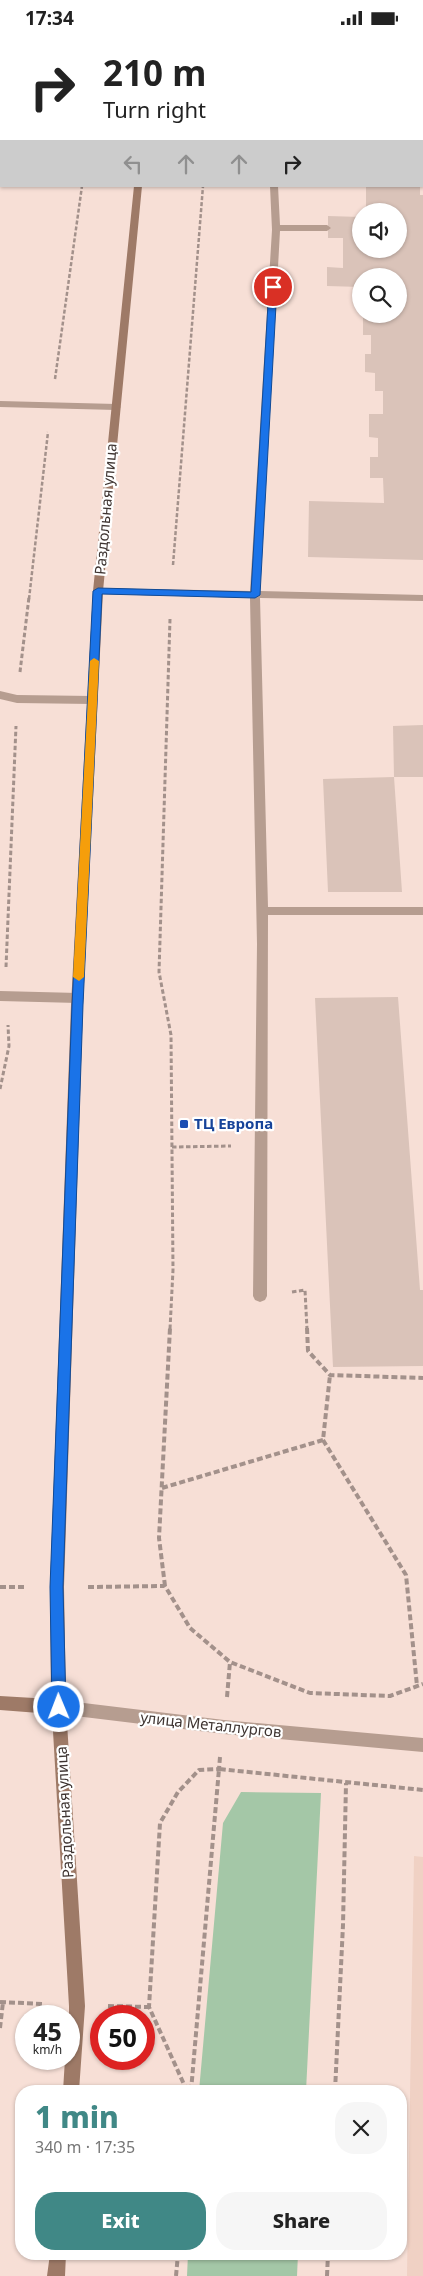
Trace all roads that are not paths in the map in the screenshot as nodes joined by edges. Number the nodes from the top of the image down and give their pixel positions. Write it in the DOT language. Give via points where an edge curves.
graph roads {
  1 [pos="138,187"];
  2 [pos="274,187"];
  3 [pos="276,227"];
  4 [pos="328,228"];
  5 [pos="0,404"];
  6 [pos="116,407"];
  7 [pos="98,591"];
  8 [pos="255,595"];
  9 [pos="423,598"];
  10 [pos="0,695"];
  11 [pos="92,699"];
  12 [pos="263,911"];
  13 [pos="423,911"];
  14 [pos="4,996"];
  15 [pos="78,998"];
  16 [pos="260,1296"];
  17 [pos="0,1703"];
  18 [pos="59,1707"];
  19 [pos="423,1745"];
  20 [pos="70,2085"];
  21 [pos="57,2260"];
  22 [pos="56,2276"];
  1 -- 6 [label="main road, Раздольная улица"];
  2 -- 3 [label="street"];
  3 -- 4 [label="street"];
  3 -- 8 [label="street"];
  5 -- 6 [label="street"];
  6 -- 7 [label="main road, Раздольная улица"];
  7 -- 8 [label="street"];
  7 -- 11 [label="main road, Раздольная улица"];
  8 -- 9 [label="street"];
  8 -- 12 [label="street"];
  10 -- 11 [label="street" via="17,699"];
  11 -- 15 [label="main road, Раздольная улица"];
  12 -- 13 [label="street"];
  12 -- 16 [label="street"];
  14 -- 15 [label="street"];
  15 -- 18 [label="main road, Раздольная улица" via="56,1587"];
  17 -- 18 [label="main road, улица Металлургов"];
  18 -- 19 [label="street, улица Металлургов" via="224,1727"];
  18 -- 20 [label="main road, Раздольная улица" via="77,2005"];
  21 -- 22 [label="main road"];
}
